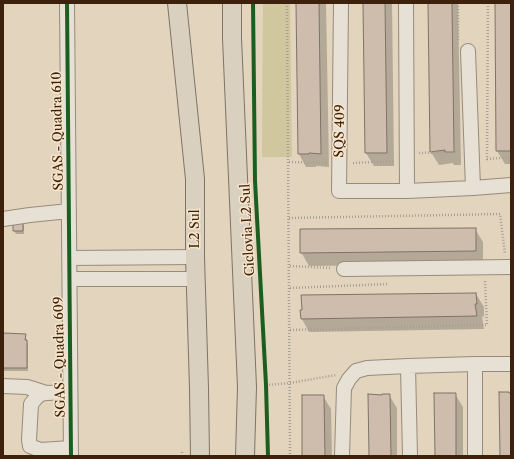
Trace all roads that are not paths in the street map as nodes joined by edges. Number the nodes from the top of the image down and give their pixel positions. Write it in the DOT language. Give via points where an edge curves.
graph roads {
  1 [pos="67,3"];
  2 [pos="177,3"];
  3 [pos="232,3"];
  4 [pos="341,3"];
  5 [pos="406,3"];
  6 [pos="463,47"];
  7 [pos="511,185"];
  8 [pos="473,188"];
  9 [pos="407,191"];
  10 [pos="69,211"];
  11 [pos="3,219"];
  12 [pos="69,258"];
  13 [pos="195,258"];
  14 [pos="509,267"];
  15 [pos="344,269"];
  16 [pos="70,279"];
  17 [pos="196,279"];
  18 [pos="475,364"];
  19 [pos="511,364"];
  20 [pos="408,366"];
  21 [pos="3,386"];
  22 [pos="70,392"];
  23 [pos="46,393"];
  24 [pos="71,452"];
  25 [pos="200,456"];
  26 [pos="245,456"];
  27 [pos="342,456"];
  28 [pos="410,456"];
  29 [pos="475,456"];
  1 -- 10 [label="street, SGAS - Quadra 610"];
  2 -- 13 [label="main road, L2 Sul" via="195,178"];
  3 -- 26 [label="main road" via="246,387"];
  4 -- 9 [label="street, SQS 409" via="340,191"];
  5 -- 9 [label="street"];
  6 -- 8 [label="street"];
  7 -- 8 [label="street, SQS 409"];
  8 -- 9 [label="street, SQS 409"];
  10 -- 11 [label="street"];
  10 -- 12 [label="street, SGAS - Quadra 610"];
  12 -- 13 [label="street"];
  12 -- 16 [label="street, SGAS - Quadra 609"];
  13 -- 17 [label="main road, L2 Sul"];
  14 -- 15 [label="street"];
  16 -- 17 [label="street"];
  16 -- 22 [label="street, SGAS - Quadra 609"];
  17 -- 25 [label="main road, L2 Sul"];
  18 -- 19 [label="street"];
  18 -- 20 [label="street"];
  18 -- 29 [label="street"];
  20 -- 27 [label="street" via="367,368 356,371 349,379 344,388"];
  20 -- 28 [label="street"];
  21 -- 23 [label="street" via="27,387"];
  22 -- 23 [label="street"];
  22 -- 24 [label="street, SGAS - Quadra 609"];
  23 -- 24 [label="street" via="40,394 31,404 30,446 40,450"];
}
